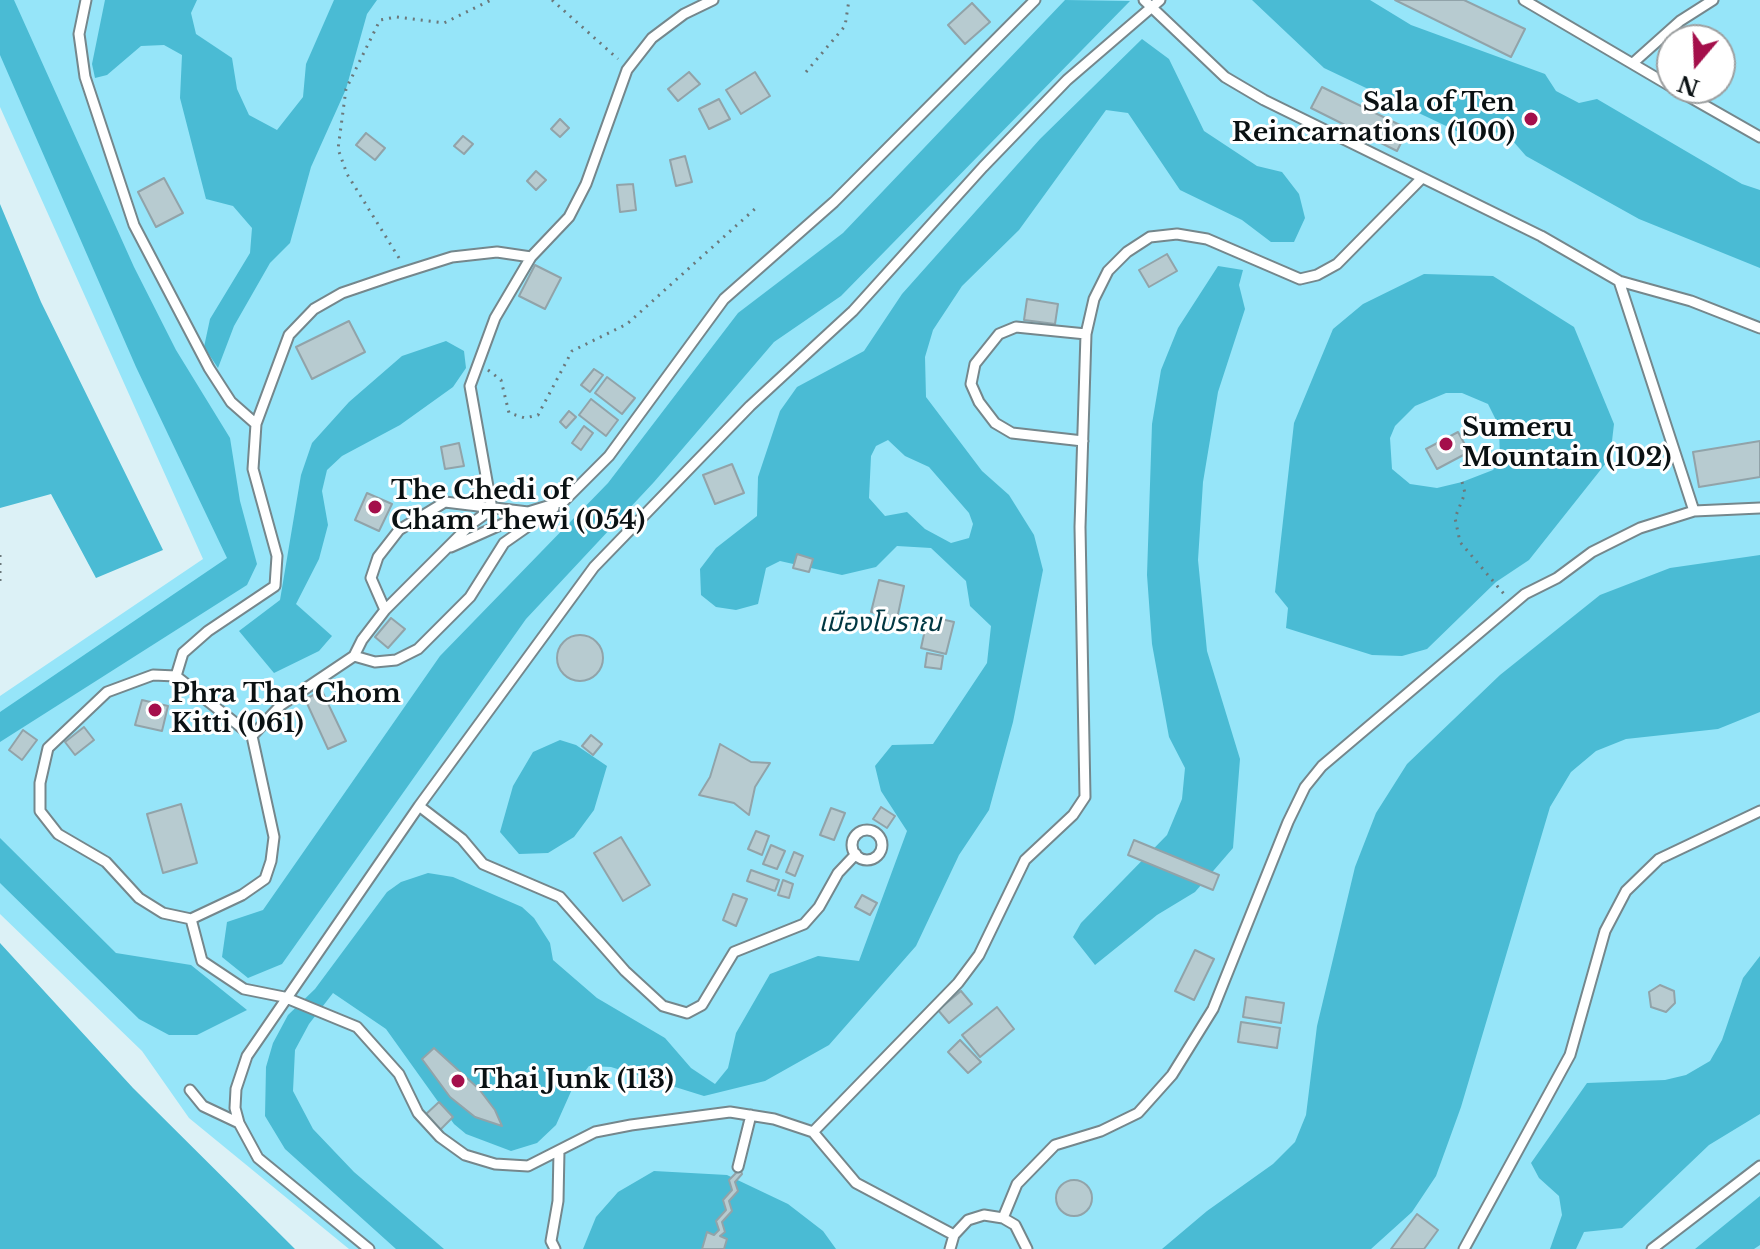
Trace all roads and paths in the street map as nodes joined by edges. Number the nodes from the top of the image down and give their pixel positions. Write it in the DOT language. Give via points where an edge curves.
graph roads {
  1 [pos="86,0"];
  2 [pos="491,0"];
  3 [pos="552,0"];
  4 [pos="713,0"];
  5 [pos="849,0"];
  6 [pos="1035,0"];
  7 [pos="1160,0"];
  8 [pos="1524,0"];
  9 [pos="1713,0"];
  10 [pos="1147,4"];
  11 [pos="1633,63"];
  12 [pos="628,68"];
  13 [pos="806,72"];
  14 [pos="1656,77"];
  15 [pos="1703,104"];
  16 [pos="1760,137"];
  17 [pos="1421,179"];
  18 [pos="757,207"];
  19 [pos="531,257"];
  20 [pos="408,270"];
  21 [pos="1619,281"];
  22 [pos="1760,328"];
  23 [pos="1086,334"];
  24 [pos="478,364"];
  25 [pos="256,424"];
  26 [pos="1083,441"];
  27 [pos="1462,482"];
  28 [pos="564,501"];
  29 [pos="1760,508"];
  30 [pos="492,509"];
  31 [pos="1694,511"];
  32 [pos="528,512"];
  33 [pos="445,550"];
  34 [pos="0,555"];
  35 [pos="1496,582"];
  36 [pos="0,585"];
  37 [pos="385,610"];
  38 [pos="354,656"];
  39 [pos="176,676"];
  40 [pos="252,736"];
  41 [pos="419,806"];
  42 [pos="1760,811"];
  43 [pos="856,854"];
  44 [pos="191,919"];
  45 [pos="284,997"];
  46 [pos="190,1090"];
  47 [pos="751,1115"];
  48 [pos="239,1123"];
  49 [pos="813,1132"];
  50 [pos="559,1151"];
  51 [pos="1760,1166"];
  52 [pos="738,1167"];
  53 [pos="1003,1218"];
  54 [pos="954,1235"];
  55 [pos="369,1249"];
  56 [pos="555,1249"];
  57 [pos="950,1249"];
  58 [pos="1027,1249"];
  59 [pos="1464,1249"];
  60 [pos="1652,1249"];
  1 -- 25 [label="lane" via="79,34 85,77 134,225 209,368 231,402"];
  2 -- 20 [label="path" via="444,23 380,20 346,89 338,149 347,174"];
  3 -- 12 [label="path"];
  4 -- 12 [label="lane" via="652,38"];
  5 -- 13 [label="path" via="845,26"];
  6 -- 28 [label="lane" via="834,202 724,299 609,456"];
  7 -- 10 [label="lane"];
  8 -- 11 [label="lane"];
  9 -- 11 [label="lane"];
  10 -- 17 [label="lane" via="1225,77"];
  10 -- 41 [label="lane" via="983,167 853,311 750,406 594,567"];
  11 -- 14 [label="lane"];
  12 -- 19 [label="lane" via="586,184 569,217"];
  15 -- 16 [label="lane"];
  17 -- 21 [label="lane" via="1541,236"];
  17 -- 23 [label="lane" via="1337,264 1300,279 1207,239 1150,237 1108,271"];
  18 -- 24 [label="path" via="627,324 572,351 538,415 509,413 501,380"];
  19 -- 20 [label="lane" via="497,252 452,257"];
  19 -- 24 [label="lane" via="495,318"];
  20 -- 25 [label="lane" via="342,293 314,309 289,335"];
  21 -- 22 [label="lane"];
  21 -- 31 [label="lane"];
  23 -- 26 [label="lane"];
  23 -- 26 [label="lane" via="1016,327 999,334 975,364 971,384 995,423 1012,433"];
  24 -- 30 [label="lane" via="470,386"];
  25 -- 39 [label="lane" via="253,469 277,556 275,586 183,653"];
  26 -- 49 [label="lane" via="1085,797 1025,860 979,955 958,983"];
  27 -- 35 [label="path" via="1465,493 1455,518 1460,542"];
  28 -- 32 [label="lane"];
  28 -- 38 [label="lane" via="504,543 470,597 418,649 396,660"];
  29 -- 31 [label="lane"];
  30 -- 32 [label="lane"];
  30 -- 33 [label="lane"];
  30 -- 37 [label="lane" via="445,502 399,530 378,557 371,578"];
  31 -- 53 [label="lane" via="1640,528 1525,594 1322,766 1288,822 1213,1009 1172,1075 1138,1113 1055,1145 1017,1184"];
  32 -- 33 [label="lane"];
  33 -- 37 [label="lane"];
  34 -- 36 [label="path"];
  37 -- 38 [label="lane"];
  38 -- 40 [label="lane" via="281,705"];
  39 -- 40 [label="lane"];
  39 -- 44 [label="lane" via="153,675 107,692 48,748 40,811 58,834 106,862 139,898 163,913"];
  40 -- 44 [label="lane" via="274,837 265,879"];
  41 -- 43 [label="lane" via="462,839 483,864 560,897 663,1006 687,1013 702,1005 734,952 804,924"];
  41 -- 45 [label="lane"];
  42 -- 59 [label="lane" via="1659,859 1626,891 1605,931 1570,1055"];
  44 -- 45 [label="lane" via="202,961 244,989"];
  45 -- 48 [label="lane" via="247,1056 236,1089"];
  45 -- 50 [label="lane" via="357,1027 399,1074 418,1113 465,1155 528,1166"];
  46 -- 48 [label="lane" via="203,1106"];
  47 -- 49 [label="lane"];
  47 -- 50 [label="lane" via="730,1112 631,1125 595,1132"];
  47 -- 52 [label="lane"];
  48 -- 55 [label="lane" via="258,1158"];
  49 -- 54 [label="lane" via="856,1183"];
  50 -- 56 [label="lane" via="551,1241"];
  51 -- 60 [label="lane"];
  53 -- 54 [label="lane" via="976,1218"];
  53 -- 58 [label="lane" via="1015,1225"];
  54 -- 57 [label="lane"];
}
